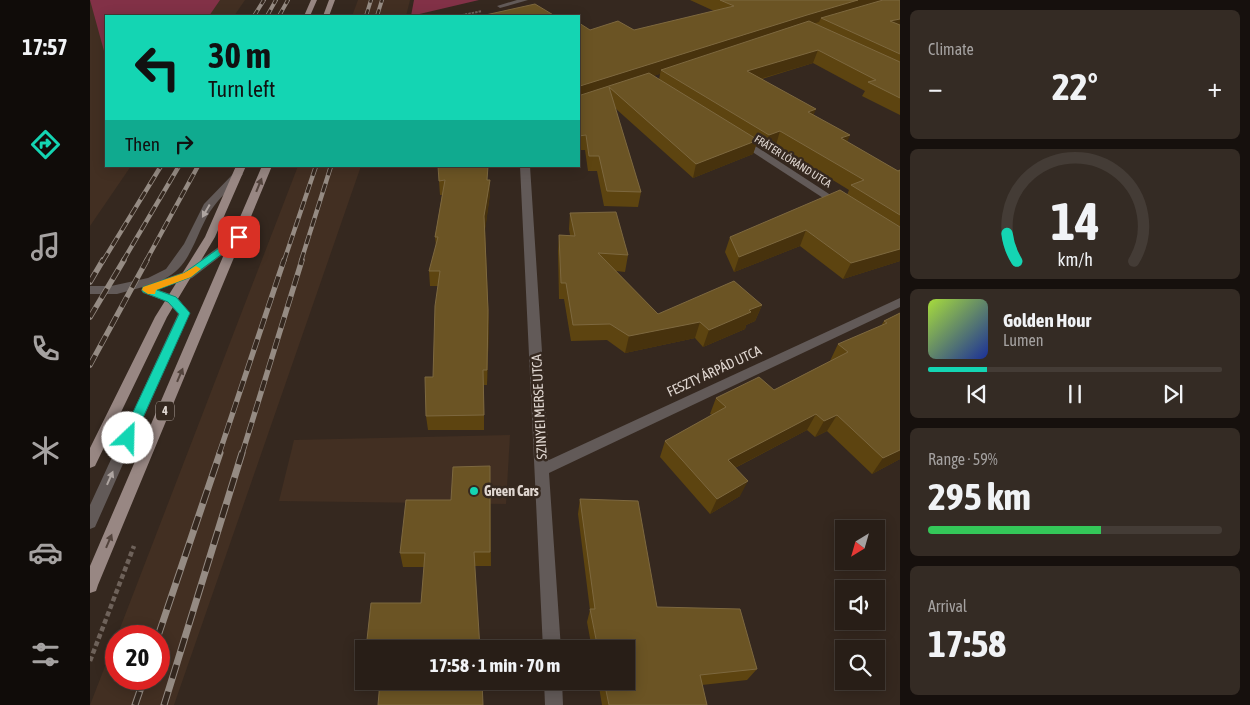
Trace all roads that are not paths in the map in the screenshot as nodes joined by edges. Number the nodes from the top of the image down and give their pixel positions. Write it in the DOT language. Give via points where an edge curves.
graph roads {
  1 [pos="314,0"];
  2 [pos="332,0"];
  3 [pos="525,0"];
  4 [pos="500,6"];
  5 [pos="307,15"];
  6 [pos="326,15"];
  7 [pos="733,136"];
  8 [pos="267,167"];
  9 [pos="525,167"];
  10 [pos="239,170"];
  11 [pos="850,210"];
  12 [pos="239,237"];
  13 [pos="188,275"];
  14 [pos="90,290"];
  15 [pos="111,290"];
  16 [pos="147,290"];
  17 [pos="172,299"];
  18 [pos="900,302"];
  19 [pos="90,462"];
  20 [pos="542,469"];
  21 [pos="90,522"];
  22 [pos="90,585"];
  23 [pos="552,640"];
  24 [pos="553,690"];
  25 [pos="554,705"];
  1 -- 5 [label="main road"];
  2 -- 6 [label="main road"];
  3 -- 4 [label="street"];
  7 -- 11 [label="street, FRÁTER LÓRÁND UTCA"];
  12 -- 8 [label="main road, 4, one-way"];
  9 -- 20 [label="street, SZINYEI MERSE UTCA"];
  10 -- 13 [label="main road" via="210,237"];
  10 -- 15 [label="street, one-way" via="208,206 189,245 170,272 151,281"];
  12 -- 13 [label="street"];
  22 -- 12 [label="main road, 4, one-way"];
  13 -- 16 [label="street"];
  13 -- 17 [label="main road"];
  14 -- 15 [label="street"];
  15 -- 16 [label="street"];
  16 -- 17 [label="street"];
  17 -- 19 [label="main road"];
  21 -- 17 [label="street, one-way" via="184,313"];
  18 -- 20 [label="street, FESZTY ÁRPÁD UTCA"];
  20 -- 23 [label="street, SZINYEI MERSE UTCA"];
  24 -- 25 [label="street"];
}
